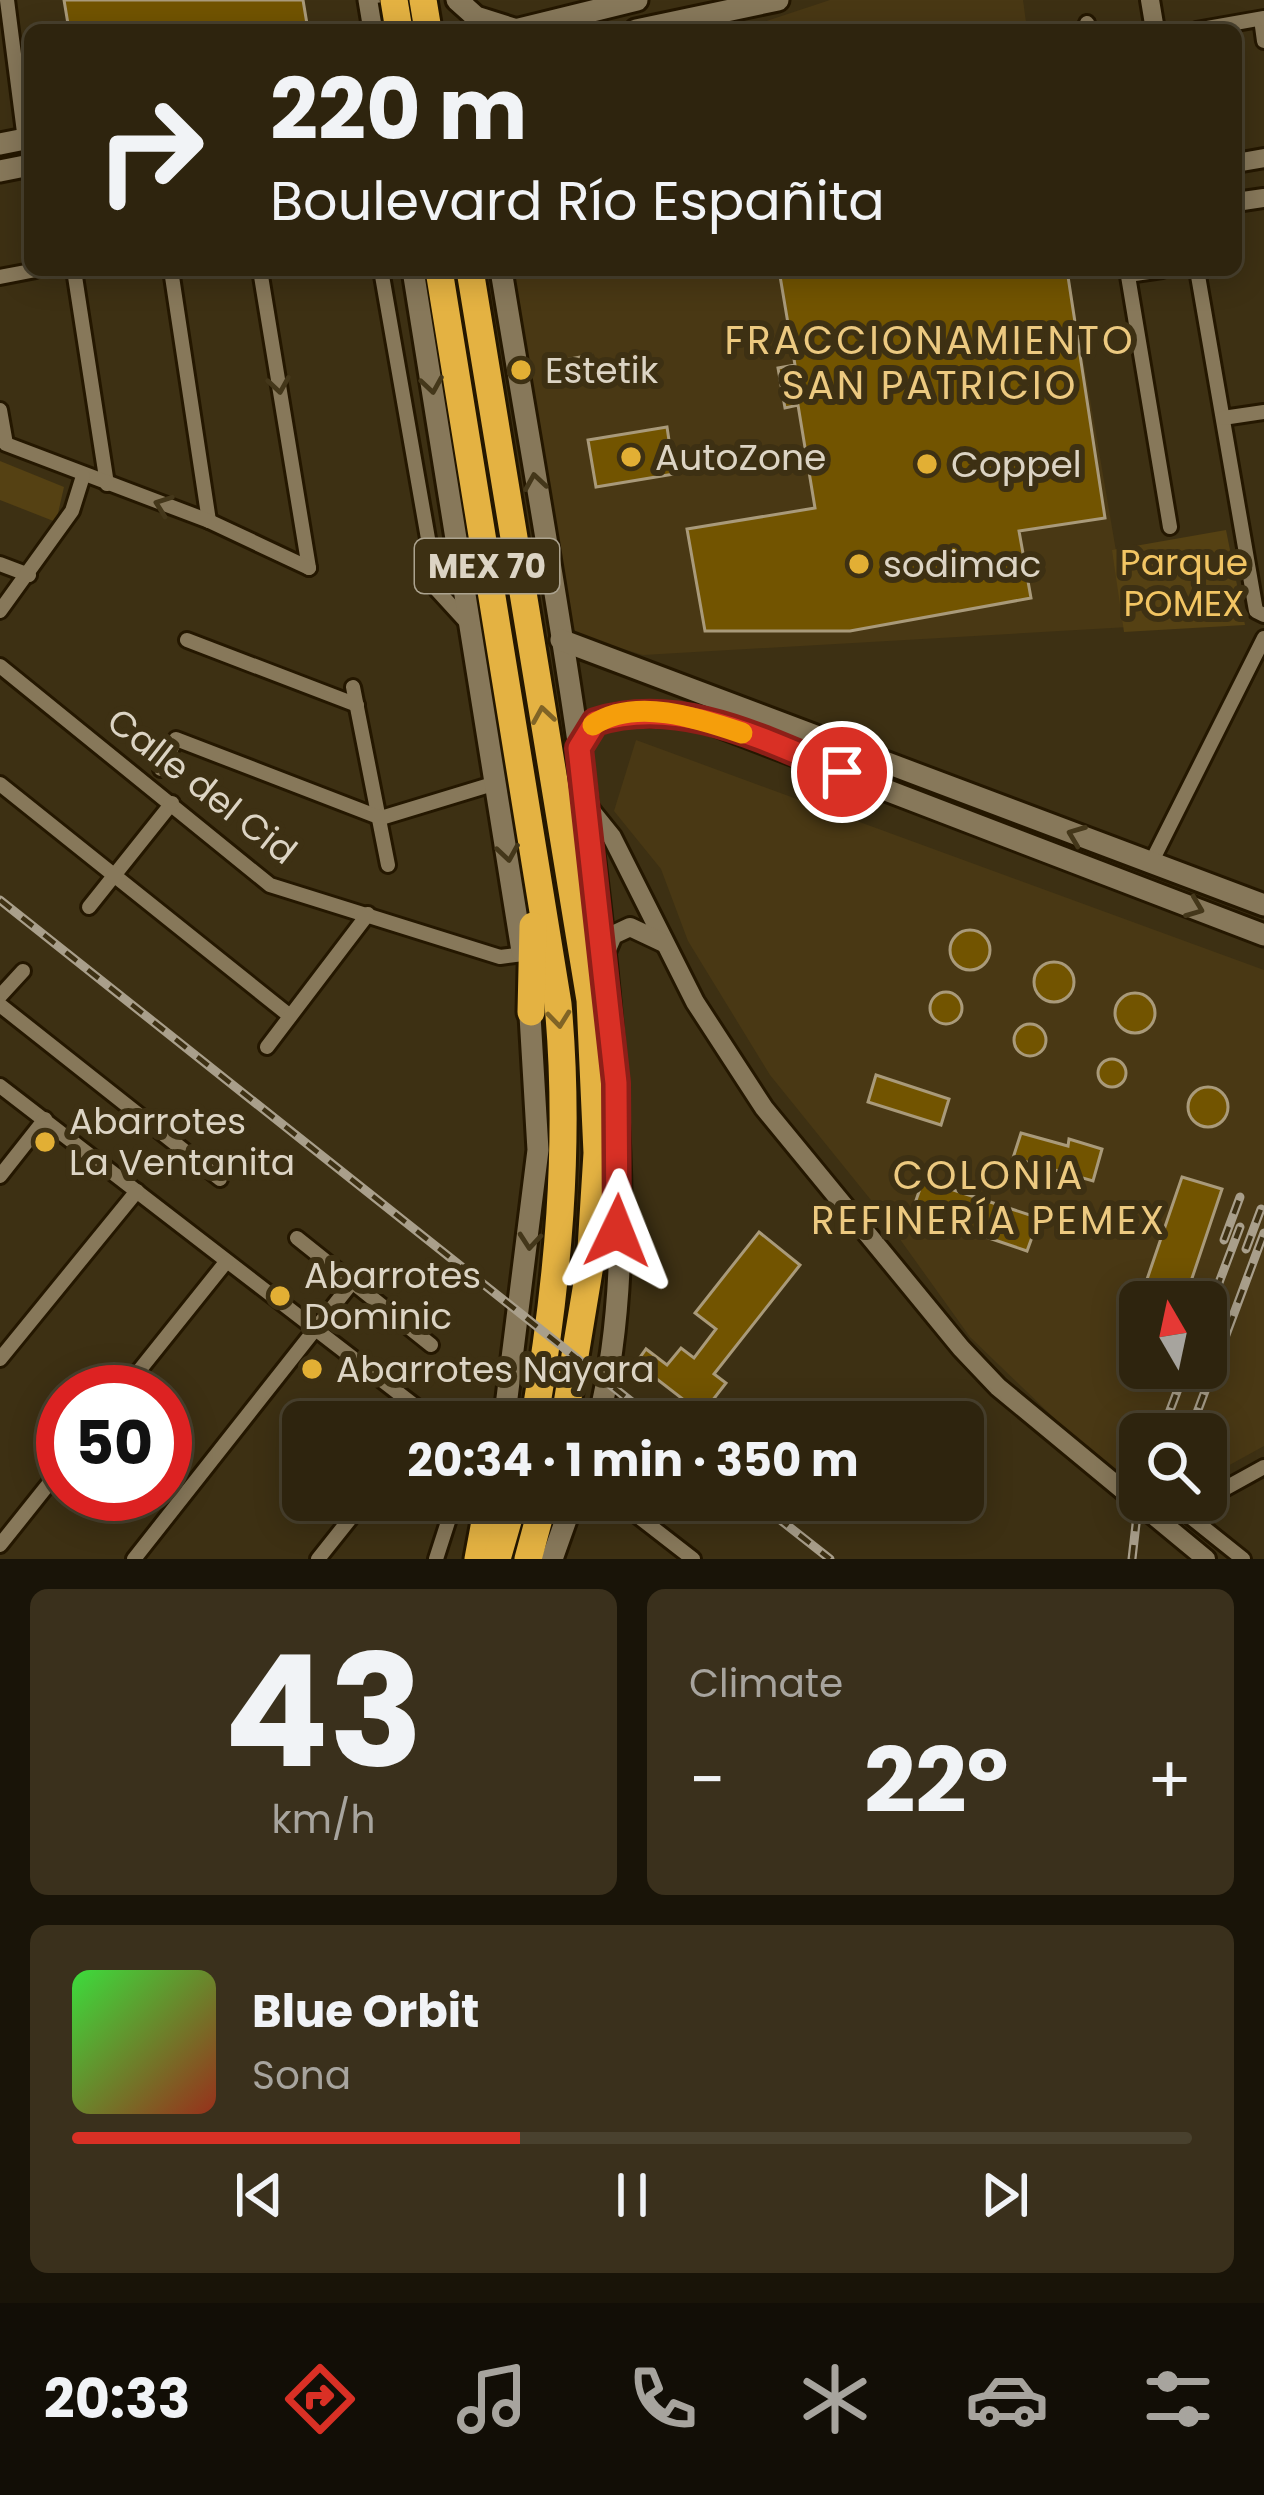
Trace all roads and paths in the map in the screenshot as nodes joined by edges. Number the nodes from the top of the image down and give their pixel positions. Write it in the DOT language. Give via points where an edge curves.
graph roads {
  1 [pos="8,0"];
  2 [pos="436,0"];
  3 [pos="454,0"];
  4 [pos="637,0"];
  5 [pos="778,0"];
  6 [pos="377,1"];
  7 [pos="693,8"];
  8 [pos="1262,19"];
  9 [pos="499,24"];
  10 [pos="540,24"];
  11 [pos="652,24"];
  12 [pos="1232,24"];
  13 [pos="1264,41"];
  14 [pos="24,117"];
  15 [pos="75,276"];
  16 [pos="172,276"];
  17 [pos="261,276"];
  18 [pos="382,276"];
  19 [pos="414,276"];
  20 [pos="441,276"];
  21 [pos="471,276"];
  22 [pos="502,276"];
  23 [pos="1128,276"];
  24 [pos="1198,276"];
  25 [pos="0,410"];
  26 [pos="1264,412"];
  27 [pos="1222,418"];
  28 [pos="82,479"];
  29 [pos="106,484"];
  30 [pos="209,521"];
  31 [pos="1170,527"];
  32 [pos="0,564"];
  33 [pos="28,574"];
  34 [pos="0,611"];
  35 [pos="1260,613"];
  36 [pos="471,626"];
  37 [pos="1264,638"];
  38 [pos="187,640"];
  39 [pos="561,640"];
  40 [pos="0,666"];
  41 [pos="353,687"];
  42 [pos="357,705"];
  43 [pos="579,748"];
  44 [pos="161,770"];
  45 [pos="496,783"];
  46 [pos="0,784"];
  47 [pos="172,802"];
  48 [pos="586,805"];
  49 [pos="381,818"];
  50 [pos="535,862"];
  51 [pos="1151,863"];
  52 [pos="388,865"];
  53 [pos="116,874"];
  54 [pos="1264,905"];
  55 [pos="88,907"];
  56 [pos="368,914"];
  57 [pos="1264,935"];
  58 [pos="668,946"];
  59 [pos="523,954"];
  60 [pos="605,955"];
  61 [pos="23,971"];
  62 [pos="0,1000"];
  63 [pos="531,1012"];
  64 [pos="290,1016"];
  65 [pos="267,1047"];
  66 [pos="613,1052"];
  67 [pos="0,1086"];
  68 [pos="45,1119"];
  69 [pos="597,1153"];
  70 [pos="0,1176"];
  71 [pos="220,1179"];
  72 [pos="136,1191"];
  73 [pos="297,1238"];
  74 [pos="226,1262"];
  75 [pos="350,1285"];
  76 [pos="313,1331"];
  77 [pos="431,1345"];
  78 [pos="0,1359"];
  79 [pos="144,1365"];
  80 [pos="405,1401"];
  81 [pos="507,1401"];
  82 [pos="537,1401"];
  83 [pos="568,1401"];
  84 [pos="600,1401"];
  85 [pos="1264,1467"];
  86 [pos="1227,1487"];
  87 [pos="36,1500"];
  88 [pos="348,1521"];
  89 [pos="448,1521"];
  90 [pos="479,1521"];
  91 [pos="484,1521"];
  92 [pos="508,1521"];
  93 [pos="538,1521"];
  94 [pos="566,1521"];
  95 [pos="643,1521"];
  96 [pos="1196,1521"];
  97 [pos="1160,1522"];
  98 [pos="0,1545"];
  99 [pos="134,1559"];
  100 [pos="318,1559"];
  101 [pos="436,1559"];
  102 [pos="464,1559"];
  103 [pos="478,1559"];
  104 [pos="497,1559"];
  105 [pos="528,1559"];
  106 [pos="552,1559"];
  107 [pos="693,1559"];
  108 [pos="1206,1559"];
  109 [pos="1243,1559"];
  1 -- 14 [label="street"];
  2 -- 6 [label="main road" via="400,13"];
  3 -- 9 [label="main road"];
  4 -- 10 [label="main road"];
  5 -- 7 [label="main road"];
  7 -- 11 [label="main road"];
  8 -- 12 [label="street"];
  8 -- 13 [label="street"];
  15 -- 29 [label="street"];
  16 -- 30 [label="street"];
  17 -- 30 [label="street, one-way" via="309,568"];
  18 -- 36 [label="street" via="437,590"];
  19 -- 36 [label="main road, one-way"];
  20 -- 50 [label="highway, MEX 70"];
  69 -- 21 [label="highway, MEX 70, one-way" via="590,1000"];
  39 -- 22 [label="main road, one-way"];
  23 -- 31 [label="street"];
  24 -- 27 [label="street"];
  25 -- 28 [label="street" via="6,444"];
  26 -- 27 [label="street"];
  27 -- 35 [label="street"];
  28 -- 29 [label="street"];
  28 -- 33 [label="street" via="72,511"];
  30 -- 29 [label="street, one-way"];
  32 -- 33 [label="street"];
  33 -- 34 [label="street"];
  36 -- 45 [label="main road"];
  37 -- 51 [label="street"];
  38 -- 42 [label="street"];
  39 -- 43 [label="main road"];
  51 -- 39 [label="main road, one-way"];
  40 -- 47 [label="street, Calle del Cid"];
  41 -- 42 [label="street"];
  42 -- 49 [label="street"];
  43 -- 48 [label="main road"];
  43 -- 57 [label="main road, one-way" via="595,722 617,715 693,716"];
  44 -- 49 [label="street" via="176,740"];
  45 -- 49 [label="street"];
  45 -- 59 [label="main road, one-way"];
  46 -- 53 [label="street"];
  47 -- 53 [label="street"];
  47 -- 56 [label="street, Calle del Cid" via="270,885"];
  48 -- 58 [label="street"];
  48 -- 60 [label="main road"];
  49 -- 52 [label="street"];
  50 -- 63 [label="highway"];
  50 -- 82 [label="highway, MEX 70, one-way" via="558,1004 565,1153"];
  51 -- 54 [label="main road"];
  53 -- 55 [label="street"];
  53 -- 64 [label="street"];
  56 -- 59 [label="street, Calle del Cid" via="500,957"];
  56 -- 64 [label="street"];
  58 -- 60 [label="street" via="630,927 613,935"];
  58 -- 97 [label="street" via="764,1108 961,1348"];
  59 -- 63 [label="main road"];
  60 -- 66 [label="main road"];
  61 -- 62 [label="street"];
  62 -- 71 [label="street"];
  63 -- 81 [label="main road, one-way" via="538,1150"];
  64 -- 65 [label="street"];
  66 -- 69 [label="highway"];
  66 -- 84 [label="main road" via="616,1268"];
  67 -- 68 [label="street"];
  68 -- 70 [label="street"];
  68 -- 72 [label="street"];
  69 -- 83 [label="highway, MEX 70"];
  72 -- 74 [label="street"];
  72 -- 78 [label="street"];
  73 -- 75 [label="street"];
  74 -- 76 [label="street"];
  74 -- 79 [label="street"];
  75 -- 76 [label="street"];
  75 -- 77 [label="street"];
  76 -- 80 [label="street"];
  76 -- 99 [label="street"];
  85 -- 86 [label="street"];
  87 -- 98 [label="street"];
  88 -- 100 [label="street"];
  89 -- 101 [label="street"];
  90 -- 102 [label="main road"];
  91 -- 103 [label="highway"];
  92 -- 104 [label="highway"];
  93 -- 105 [label="highway"];
  94 -- 106 [label="main road"];
  95 -- 107 [label="street"];
  96 -- 109 [label="street"];
  97 -- 108 [label="street"];
}
